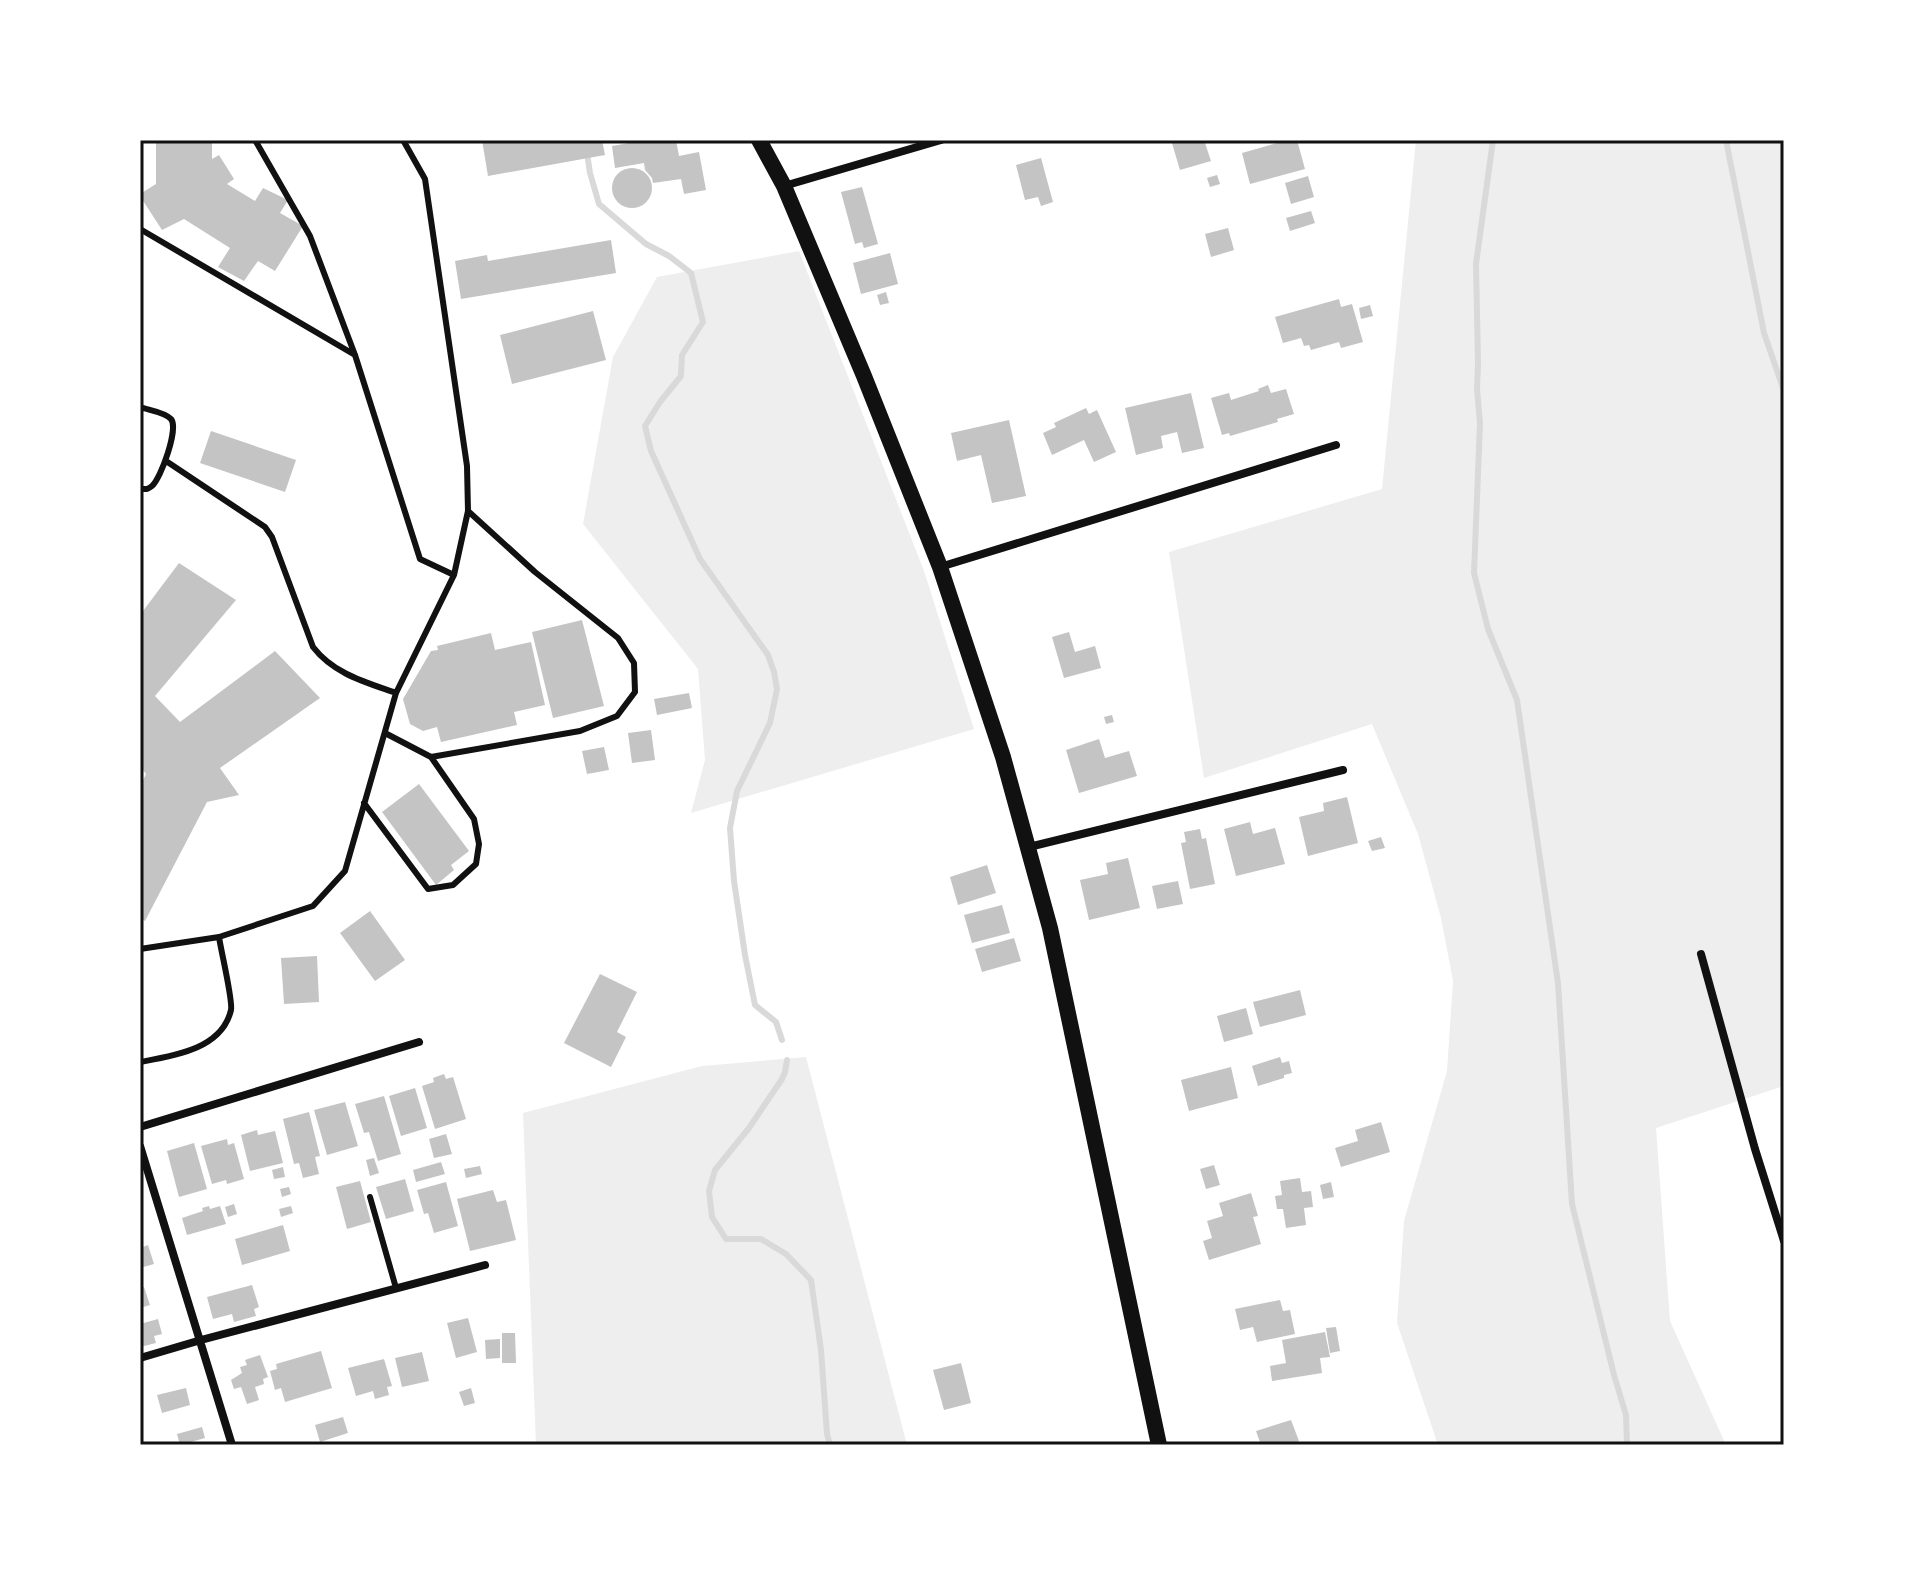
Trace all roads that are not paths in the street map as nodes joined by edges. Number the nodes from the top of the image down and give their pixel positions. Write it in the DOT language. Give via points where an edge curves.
graph roads {
  1 [pos="255,140"];
  2 [pos="403,140"];
  3 [pos="759,140"];
  4 [pos="941,140"];
  5 [pos="784,186"];
  6 [pos="140,229"];
  7 [pos="355,355"];
  8 [pos="140,407"];
  9 [pos="1336,445"];
  10 [pos="166,461"];
  11 [pos="140,489"];
  12 [pos="468,511"];
  13 [pos="940,567"];
  14 [pos="454,575"];
  15 [pos="396,693"];
  16 [pos="385,733"];
  17 [pos="431,757"];
  18 [pos="1343,770"];
  19 [pos="364,803"];
  20 [pos="1029,847"];
  21 [pos="219,937"];
  22 [pos="140,949"];
  23 [pos="1701,954"];
  24 [pos="419,1042"];
  25 [pos="140,1062"];
  26 [pos="140,1127"];
  27 [pos="140,1146"];
  28 [pos="370,1197"];
  29 [pos="1784,1241"];
  30 [pos="485,1265"];
  31 [pos="396,1288"];
  32 [pos="201,1340"];
  33 [pos="140,1358"];
  34 [pos="232,1445"];
  35 [pos="1159,1445"];
  1 -- 7 [label="lane" via="310,236"];
  2 -- 12 [label="lane" via="425,179 467,466"];
  3 -- 5 [label="main road"];
  4 -- 5 [label="street"];
  5 -- 13 [label="main road"];
  6 -- 7 [label="lane"];
  7 -- 14 [label="lane" via="420,559"];
  8 -- 10 [label="lane" via="172,419"];
  9 -- 13 [label="street"];
  10 -- 11 [label="lane" via="155,483"];
  10 -- 15 [label="lane" via="265,527 323,660 345,675"];
  12 -- 14 [label="lane"];
  12 -- 17 [label="lane" via="618,638 634,663 635,692 617,716 580,731"];
  13 -- 20 [label="main road"];
  14 -- 15 [label="lane"];
  15 -- 16 [label="lane"];
  16 -- 17 [label="lane"];
  16 -- 19 [label="lane"];
  17 -- 19 [label="lane" via="474,819 479,844 476,864 453,885 428,889"];
  18 -- 20 [label="street"];
  19 -- 21 [label="lane" via="345,871 313,906"];
  20 -- 35 [label="main road"];
  21 -- 22 [label="lane"];
  21 -- 25 [label="lane" via="232,1008 220,1034 188,1052"];
  23 -- 29 [label="street"];
  24 -- 26 [label="street"];
  27 -- 32 [label="street"];
  28 -- 31 [label="lane"];
  30 -- 31 [label="street"];
  31 -- 32 [label="street"];
  32 -- 33 [label="street"];
  32 -- 34 [label="street"];
}
